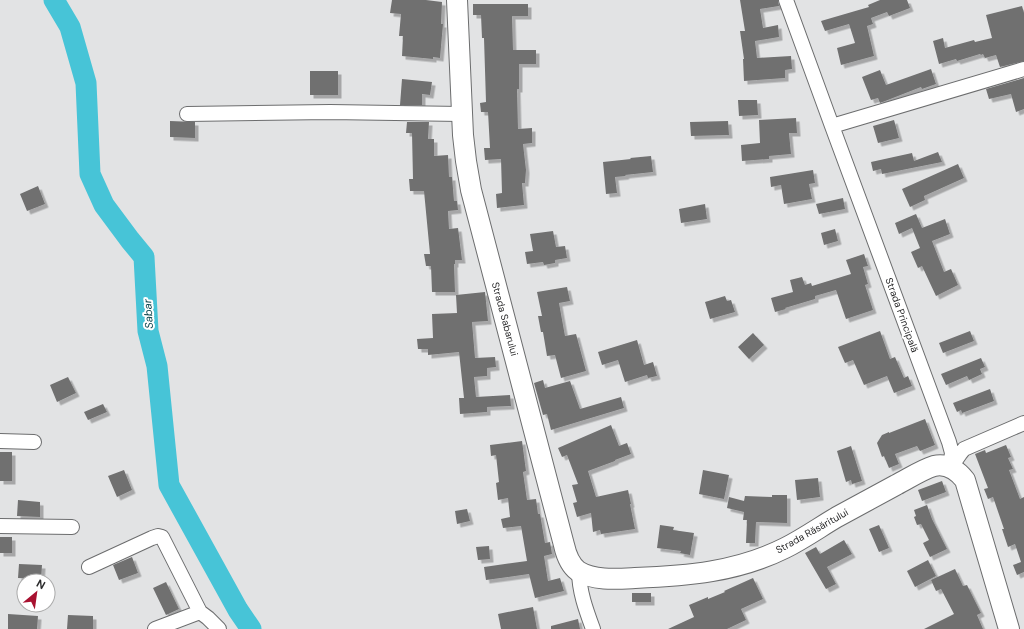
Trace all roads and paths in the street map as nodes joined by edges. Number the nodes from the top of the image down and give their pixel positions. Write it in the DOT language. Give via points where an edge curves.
graph roads {
  1 [pos="457,0"];
  2 [pos="786,0"];
  3 [pos="1024,69"];
  4 [pos="187,114"];
  5 [pos="461,114"];
  6 [pos="832,126"];
  7 [pos="1024,423"];
  8 [pos="0,441"];
  9 [pos="34,442"];
  10 [pos="950,467"];
  11 [pos="0,526"];
  12 [pos="72,527"];
  13 [pos="90,567"];
  14 [pos="579,571"];
  15 [pos="200,612"];
  16 [pos="155,629"];
  17 [pos="219,629"];
  18 [pos="593,629"];
  19 [pos="1009,629"];
  1 -- 5 [label="main road, Strada Sabarului"];
  2 -- 6 [label="street, Strada Principală"];
  3 -- 6 [label="street"];
  4 -- 5 [label="street"];
  5 -- 14 [label="main road, Strada Sabarului" via="473,197 564,545 570,561"];
  6 -- 10 [label="street, Strada Principală" via="950,442"];
  7 -- 10 [label="street" via="964,449"];
  8 -- 9 [label="street"];
  10 -- 14 [label="main road, Strada Răsăritului" via="941,465 926,469 785,548 739,566 697,574 629,578 596,577"];
  10 -- 19 [label="main road" via="959,472 965,480"];
  11 -- 12 [label="street"];
  13 -- 15 [label="street" via="158,536 162,538"];
  14 -- 18 [label="street" via="580,592"];
  15 -- 16 [label="street"];
  15 -- 17 [label="street"];
}
